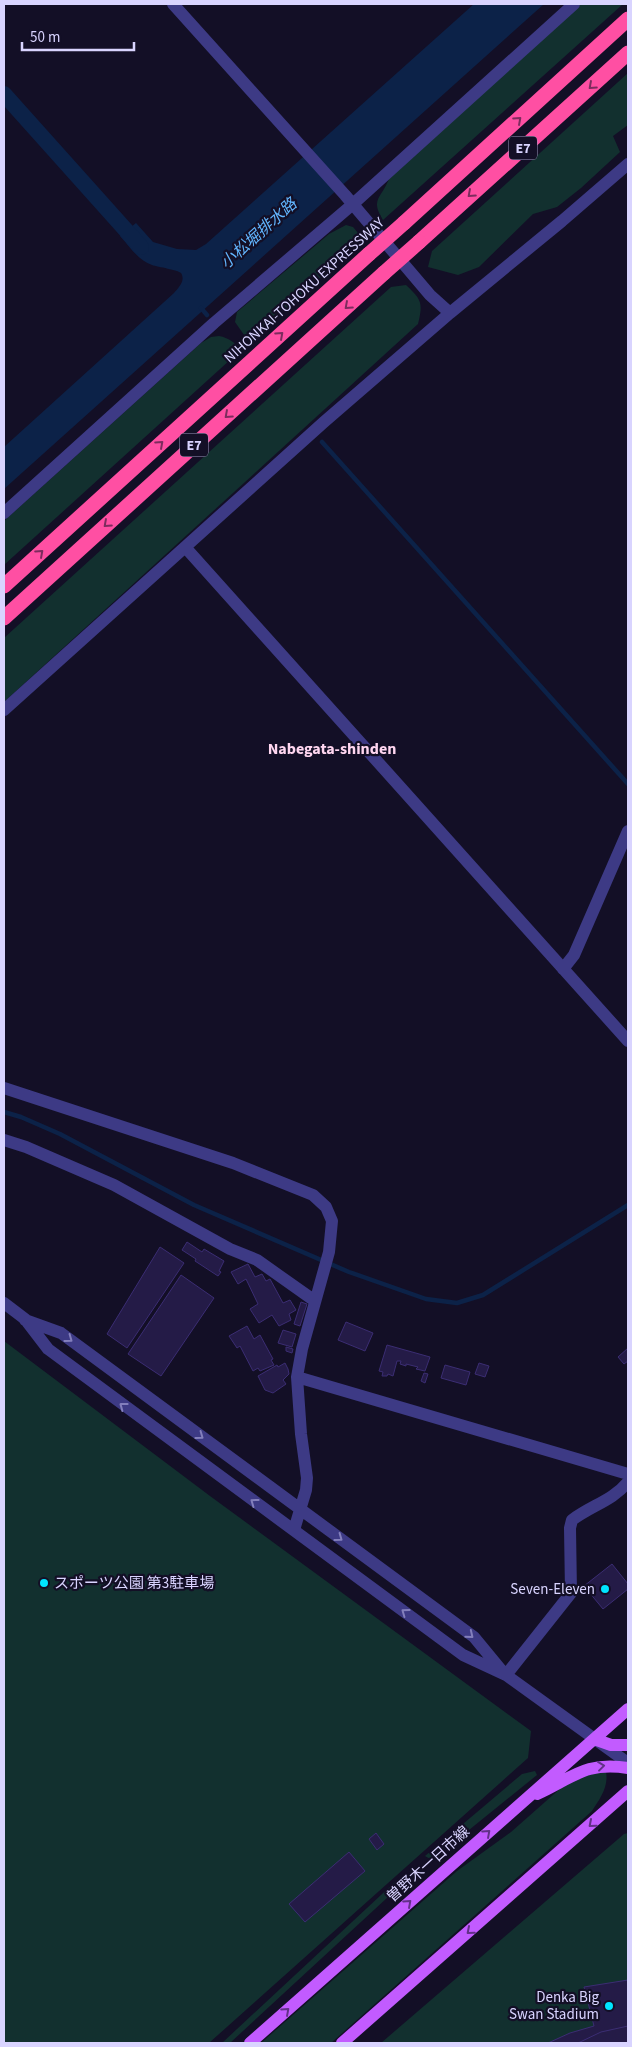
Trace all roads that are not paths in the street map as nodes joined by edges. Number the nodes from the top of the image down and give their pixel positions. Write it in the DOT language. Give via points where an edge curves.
graph roads {
  1 [pos="173,4"];
  2 [pos="574,4"];
  3 [pos="628,19"];
  4 [pos="628,53"];
  5 [pos="628,164"];
  6 [pos="349,199"];
  7 [pos="450,313"];
  8 [pos="4,513"];
  9 [pos="185,547"];
  10 [pos="4,586"];
  11 [pos="4,618"];
  12 [pos="4,710"];
  13 [pos="628,831"];
  14 [pos="562,969"];
  15 [pos="628,1042"];
  16 [pos="4,1088"];
  17 [pos="4,1140"];
  18 [pos="316,1298"];
  19 [pos="4,1303"];
  20 [pos="25,1320"];
  21 [pos="297,1378"];
  22 [pos="628,1474"];
  23 [pos="628,1482"];
  24 [pos="300,1510"];
  25 [pos="294,1530"];
  26 [pos="506,1674"];
  27 [pos="628,1709"];
  28 [pos="594,1739"];
  29 [pos="628,1745"];
  30 [pos="628,1763"];
  31 [pos="628,1768"];
  32 [pos="628,1791"];
  33 [pos="525,1799"];
  34 [pos="250,2043"];
  35 [pos="342,2043"];
  1 -- 6 [label="street"];
  2 -- 6 [label="street"];
  10 -- 3 [label="highway, NIHONKAI-TOHOKU EXPRESSWAY / E7, one-way, bridge"];
  4 -- 11 [label="highway, E7, one-way, bridge"];
  5 -- 7 [label="street"];
  6 -- 7 [label="street" via="430,295"];
  6 -- 8 [label="street"];
  7 -- 9 [label="street"];
  9 -- 12 [label="street"];
  9 -- 14 [label="street"];
  13 -- 14 [label="street" via="574,955"];
  14 -- 15 [label="street"];
  16 -- 18 [label="street" via="233,1163 313,1195 326,1207 332,1221 329,1252"];
  17 -- 18 [label="street" via="114,1185 230,1249 257,1260"];
  18 -- 21 [label="street"];
  19 -- 20 [label="street"];
  20 -- 24 [label="street, one-way" via="61,1333"];
  25 -- 20 [label="street, one-way" via="48,1350"];
  21 -- 22 [label="street"];
  21 -- 24 [label="street" via="307,1478"];
  23 -- 26 [label="street" via="606,1502 572,1520 571,1593"];
  24 -- 25 [label="street"];
  24 -- 26 [label="street, one-way" via="474,1637"];
  26 -- 25 [label="street, one-way" via="463,1655"];
  26 -- 28 [label="street"];
  27 -- 28 [label="main road, 曽野木一日市線"];
  28 -- 29 [label="main road" via="610,1745"];
  28 -- 30 [label="street"];
  28 -- 33 [label="main road, 曽野木一日市線"];
  33 -- 31 [label="main road, one-way" via="585,1769 612,1765"];
  32 -- 35 [label="main road, one-way"];
  34 -- 33 [label="main road, 曽野木一日市線, one-way"];
}
